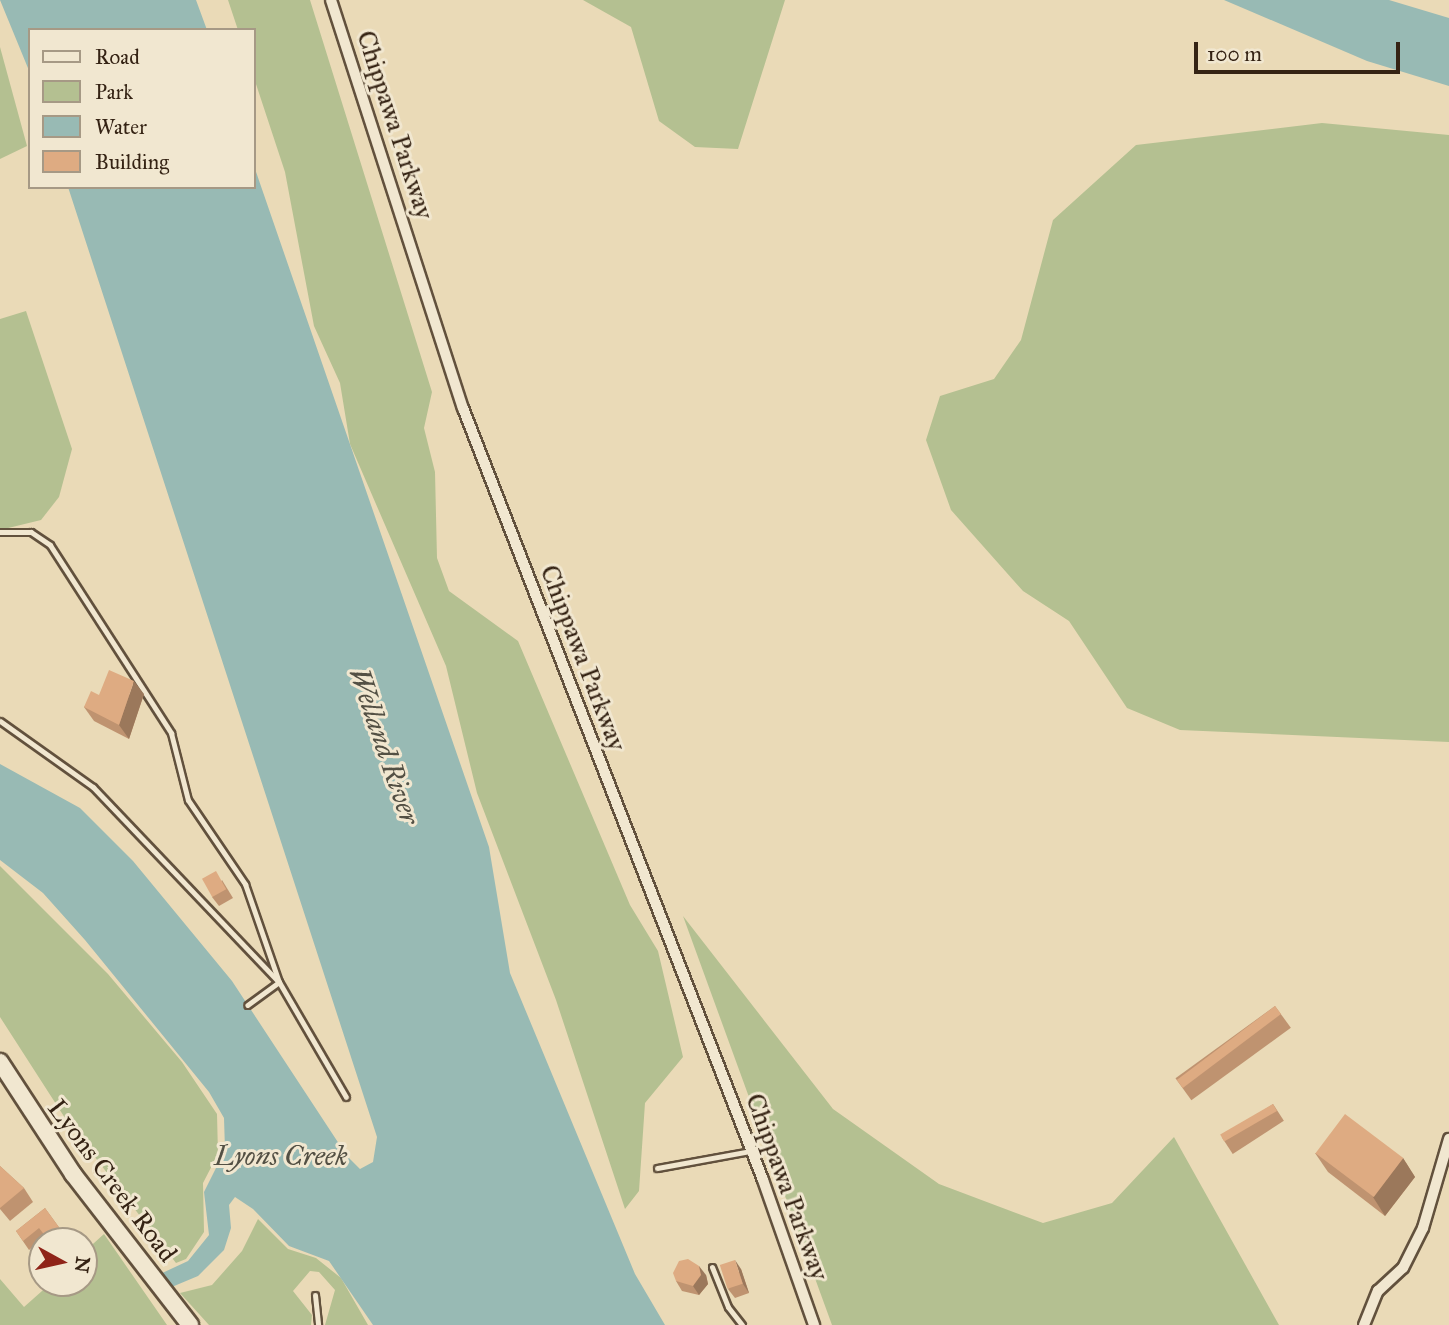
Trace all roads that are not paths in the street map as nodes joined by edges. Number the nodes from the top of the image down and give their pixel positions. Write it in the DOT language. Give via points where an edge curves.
graph roads {
  1 [pos="331,0"];
  2 [pos="0,531"];
  3 [pos="0,721"];
  4 [pos="279,982"];
  5 [pos="247,1004"];
  6 [pos="0,1062"];
  7 [pos="346,1097"];
  8 [pos="1449,1139"];
  9 [pos="751,1152"];
  10 [pos="657,1168"];
  11 [pos="712,1266"];
  12 [pos="315,1295"];
  13 [pos="190,1325"];
  14 [pos="318,1325"];
  15 [pos="742,1325"];
  16 [pos="814,1325"];
  17 [pos="1364,1325"];
  1 -- 9 [label="street, Chippawa Parkway" via="463,408"];
  2 -- 4 [label="lane" via="31,532 50,545 171,733 188,800 245,884"];
  3 -- 4 [label="lane" via="93,787"];
  4 -- 5 [label="lane"];
  4 -- 7 [label="lane"];
  6 -- 13 [label="main road, Lyons Creek Road" via="73,1174"];
  8 -- 17 [label="street" via="1423,1228 1403,1268 1378,1291"];
  9 -- 10 [label="lane"];
  9 -- 16 [label="street, Chippawa Parkway"];
  11 -- 15 [label="lane" via="728,1307"];
  12 -- 14 [label="lane"];
}
